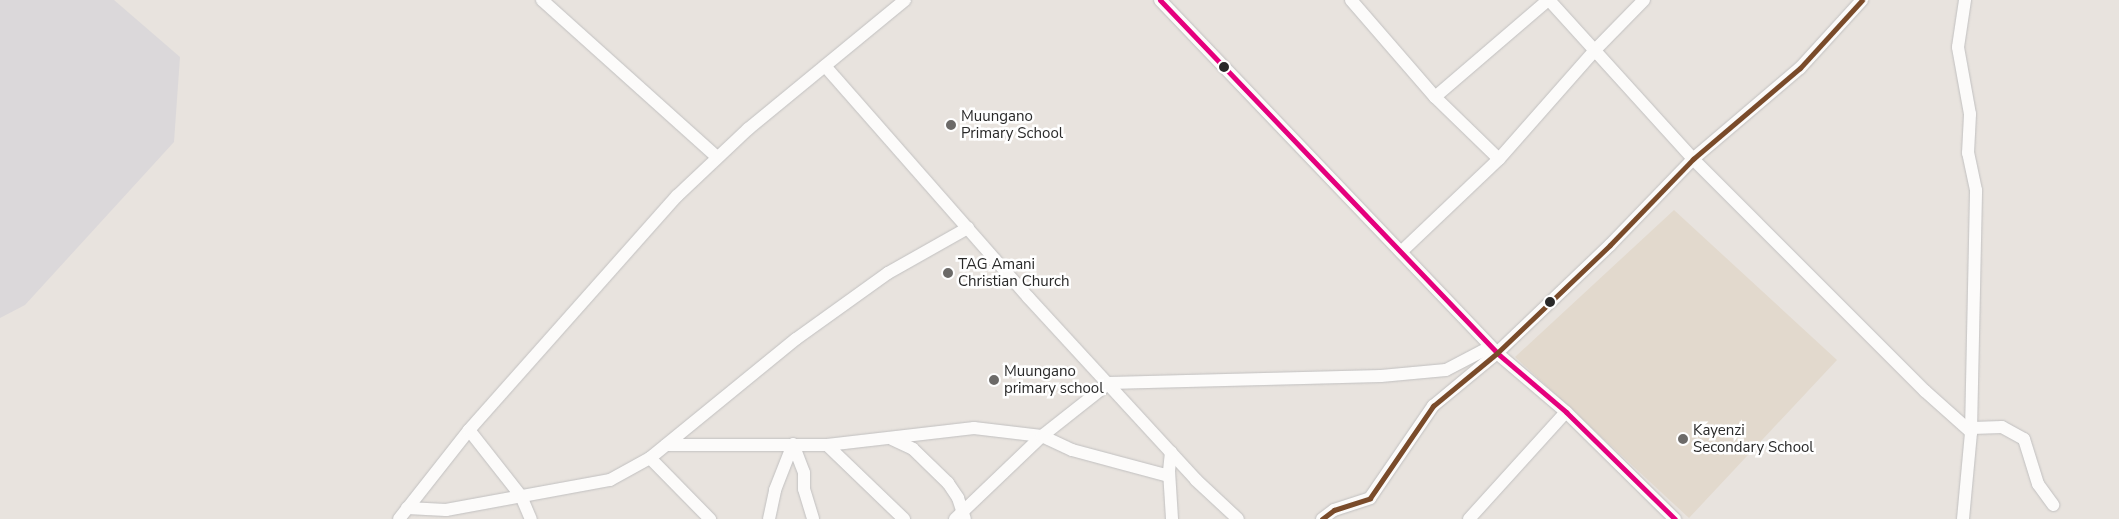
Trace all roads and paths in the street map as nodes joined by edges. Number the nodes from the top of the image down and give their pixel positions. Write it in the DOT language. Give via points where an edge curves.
graph roads {
  1 [pos="542,0"];
  2 [pos="905,0"];
  3 [pos="1160,0"];
  4 [pos="1351,0"];
  5 [pos="1549,0"];
  6 [pos="1644,0"];
  7 [pos="1862,0"];
  8 [pos="1965,0"];
  9 [pos="1595,50"];
  10 [pos="825,66"];
  11 [pos="1436,97"];
  12 [pos="717,157"];
  13 [pos="1499,159"];
  14 [pos="1694,159"];
  15 [pos="968,228"];
  16 [pos="1401,252"];
  17 [pos="1493,350"];
  18 [pos="1109,383"];
  19 [pos="1566,412"];
  20 [pos="469,430"];
  21 [pos="1971,432"];
  22 [pos="1042,436"];
  23 [pos="892,439"];
  24 [pos="793,444"];
  25 [pos="666,445"];
  26 [pos="827,445"];
  27 [pos="1171,452"];
  28 [pos="650,458"];
  29 [pos="1169,476"];
  30 [pos="521,496"];
  31 [pos="2053,505"];
  32 [pos="407,508"];
  33 [pos="961,516"];
  34 [pos="398,519"];
  35 [pos="531,519"];
  36 [pos="710,519"];
  37 [pos="769,519"];
  38 [pos="813,519"];
  39 [pos="904,519"];
  40 [pos="1172,519"];
  41 [pos="1238,519"];
  42 [pos="1322,519"];
  43 [pos="1469,519"];
  44 [pos="1675,519"];
  45 [pos="1963,519"];
  1 -- 12 [label="street"];
  2 -- 10 [label="street"];
  3 -- 16 [label="street"];
  4 -- 11 [label="street"];
  5 -- 9 [label="street"];
  5 -- 11 [label="street"];
  6 -- 9 [label="street"];
  7 -- 14 [label="street" via="1800,68"];
  8 -- 21 [label="street" via="1958,47 1970,114 1968,153 1976,190"];
  9 -- 13 [label="street"];
  9 -- 14 [label="street"];
  10 -- 12 [label="street"];
  10 -- 15 [label="street"];
  11 -- 13 [label="street"];
  12 -- 20 [label="street" via="677,196"];
  13 -- 16 [label="street"];
  14 -- 17 [label="street" via="1610,244"];
  14 -- 21 [label="street" via="1925,391"];
  15 -- 18 [label="street"];
  15 -- 25 [label="street" via="888,273 804,334"];
  16 -- 17 [label="street"];
  17 -- 18 [label="street" via="1446,370 1381,376"];
  17 -- 19 [label="street"];
  17 -- 42 [label="street" via="1433,406 1370,498 1334,510"];
  18 -- 22 [label="street"];
  18 -- 27 [label="street"];
  19 -- 43 [label="street"];
  19 -- 44 [label="street"];
  20 -- 30 [label="street"];
  20 -- 32 [label="street"];
  21 -- 31 [label="street" via="1972,428 2002,427 2024,439 2038,484"];
  21 -- 45 [label="street"];
  22 -- 23 [label="street" via="974,428"];
  22 -- 29 [label="street" via="1072,450"];
  22 -- 33 [label="street"];
  23 -- 26 [label="street"];
  23 -- 33 [label="street" via="913,449 948,484"];
  24 -- 25 [label="street"];
  24 -- 26 [label="street"];
  24 -- 37 [label="street" via="775,490"];
  24 -- 38 [label="street" via="804,474 804,489"];
  25 -- 28 [label="street"];
  26 -- 39 [label="street"];
  27 -- 29 [label="street"];
  27 -- 41 [label="street"];
  28 -- 30 [label="street" via="610,480"];
  28 -- 36 [label="street"];
  29 -- 40 [label="street"];
  30 -- 32 [label="street" via="446,510"];
  30 -- 35 [label="street"];
  32 -- 34 [label="street"];
}
